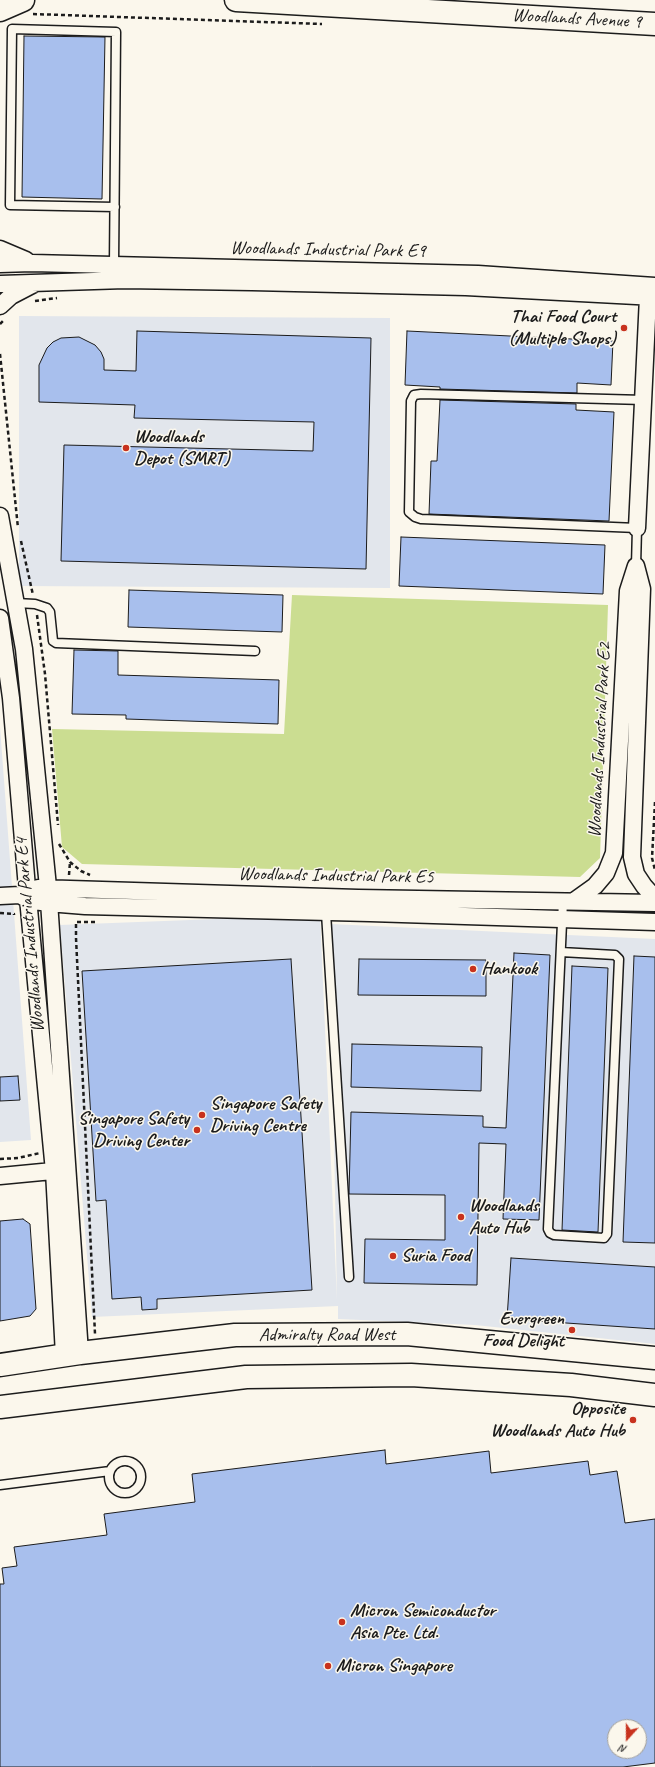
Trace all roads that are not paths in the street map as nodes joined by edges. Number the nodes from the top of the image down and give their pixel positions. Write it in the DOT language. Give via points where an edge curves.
graph roads {
  1 [pos="236,0"];
  2 [pos="24,7"];
  3 [pos="0,10"];
  4 [pos="655,24"];
  5 [pos="115,207"];
  6 [pos="0,249"];
  7 [pos="32,263"];
  8 [pos="0,264"];
  9 [pos="114,265"];
  10 [pos="184,274"];
  11 [pos="39,282"];
  12 [pos="0,284"];
  13 [pos="651,291"];
  14 [pos="0,306"];
  15 [pos="644,400"];
  16 [pos="0,516"];
  17 [pos="637,528"];
  18 [pos="636,566"];
  19 [pos="16,603"];
  20 [pos="0,618"];
  21 [pos="255,651"];
  22 [pos="28,697"];
  23 [pos="6,698"];
  24 [pos="33,753"];
  25 [pos="16,754"];
  26 [pos="42,838"];
  27 [pos="23,839"];
  28 [pos="25,894"];
  29 [pos="48,895"];
  30 [pos="0,896"];
  31 [pos="655,898"];
  32 [pos="568,901"];
  33 [pos="655,903"];
  34 [pos="326,913"];
  35 [pos="562,919"];
  36 [pos="655,922"];
  37 [pos="51,943"];
  38 [pos="32,945"];
  39 [pos="561,952"];
  40 [pos="58,1036"];
  41 [pos="41,1037"];
  42 [pos="55,1099"];
  43 [pos="61,1170"];
  44 [pos="0,1176"];
  45 [pos="349,1277"];
  46 [pos="72,1354"];
  47 [pos="655,1358"];
  48 [pos="0,1365"];
  49 [pos="655,1395"];
  50 [pos="0,1408"];
  51 [pos="110,1471"];
  52 [pos="0,1485"];
  1 -- 4 [label="main road, Woodlands Avenue 9"];
  2 -- 3 [label="main road"];
  5 -- 5 [label="lane" via="116,32 12,29 10,205"];
  5 -- 9 [label="lane"];
  6 -- 7 [label="street"];
  7 -- 8 [label="street, Woodlands Industrial Park E9"];
  7 -- 9 [label="street, Woodlands Industrial Park E9"];
  9 -- 10 [label="street, Woodlands Industrial Park E9"];
  10 -- 11 [label="street, Woodlands Industrial Park E9" via="124,280"];
  10 -- 13 [label="street, Woodlands Industrial Park E9" via="478,274"];
  11 -- 12 [label="street, Woodlands Industrial Park E9"];
  11 -- 14 [label="street" via="11,296"];
  13 -- 15 [label="street, Woodlands Industrial Park E2"];
  15 -- 17 [label="street, Woodlands Industrial Park E2"];
  15 -- 17 [label="lane" via="420,394 414,395 411,401 409,512 415,517"];
  16 -- 19 [label="street, Woodlands Industrial Park E4"];
  17 -- 18 [label="lane, Woodlands Industrial Park E2"];
  18 -- 31 [label="street, Woodlands Industrial Park E2" via="642,589 632,857 636,874"];
  18 -- 32 [label="street, Woodlands Industrial Park E2" via="628,591 614,853 606,873 595,886"];
  19 -- 21 [label="lane" via="35,604 47,608 50,612 53,642 56,643"];
  19 -- 22 [label="street, Woodlands Industrial Park E4" via="24,649"];
  20 -- 23 [label="street, Woodlands Industrial Park E4"];
  22 -- 23 [label="street"];
  22 -- 24 [label="street, Woodlands Industrial Park E4"];
  23 -- 25 [label="street, Woodlands Industrial Park E4"];
  24 -- 25 [label="street"];
  24 -- 26 [label="street, Woodlands Industrial Park E4"];
  25 -- 27 [label="street, Woodlands Industrial Park E4"];
  26 -- 27 [label="street"];
  26 -- 29 [label="street, Woodlands Industrial Park E4"];
  27 -- 28 [label="street, Woodlands Industrial Park E4"];
  28 -- 29 [label="street, Woodlands Industrial Park E5"];
  28 -- 30 [label="street, Woodlands Industrial Park E5"];
  28 -- 38 [label="street, Woodlands Industrial Park E4"];
  29 -- 32 [label="street, Woodlands Industrial Park E5"];
  29 -- 34 [label="street, Woodlands Industrial Park E5" via="85,906"];
  29 -- 37 [label="street, Woodlands Industrial Park E4"];
  32 -- 33 [label="street, Woodlands Industrial Park E5"];
  32 -- 35 [label="lane"];
  34 -- 35 [label="street, Woodlands Industrial Park E5"];
  34 -- 45 [label="lane"];
  35 -- 36 [label="street, Woodlands Industrial Park E5"];
  35 -- 39 [label="lane"];
  37 -- 38 [label="street"];
  37 -- 40 [label="street, Woodlands Industrial Park E4"];
  38 -- 41 [label="street, Woodlands Industrial Park E4"];
  39 -- 39 [label="lane" via="615,955 619,959 607,1234 604,1238 554,1235 548,1229"];
  40 -- 41 [label="street"];
  40 -- 42 [label="street, Woodlands Industrial Park E4"];
  41 -- 42 [label="street, Woodlands Industrial Park E4"];
  42 -- 43 [label="street, Woodlands Industrial Park E4"];
  43 -- 44 [label="street"];
  43 -- 46 [label="street, Woodlands Industrial Park E4"];
  46 -- 47 [label="main road, Admiralty Road West" via="235,1335 407,1334"];
  46 -- 48 [label="main road, Admiralty Road West"];
  49 -- 50 [label="main road, Admiralty Road West" via="571,1385 411,1374 231,1379"];
  51 -- 51 [label="lane" via="122,1461 132,1463 141,1475 139,1485 126,1493 115,1490 109,1481"];
  51 -- 52 [label="lane"];
}
